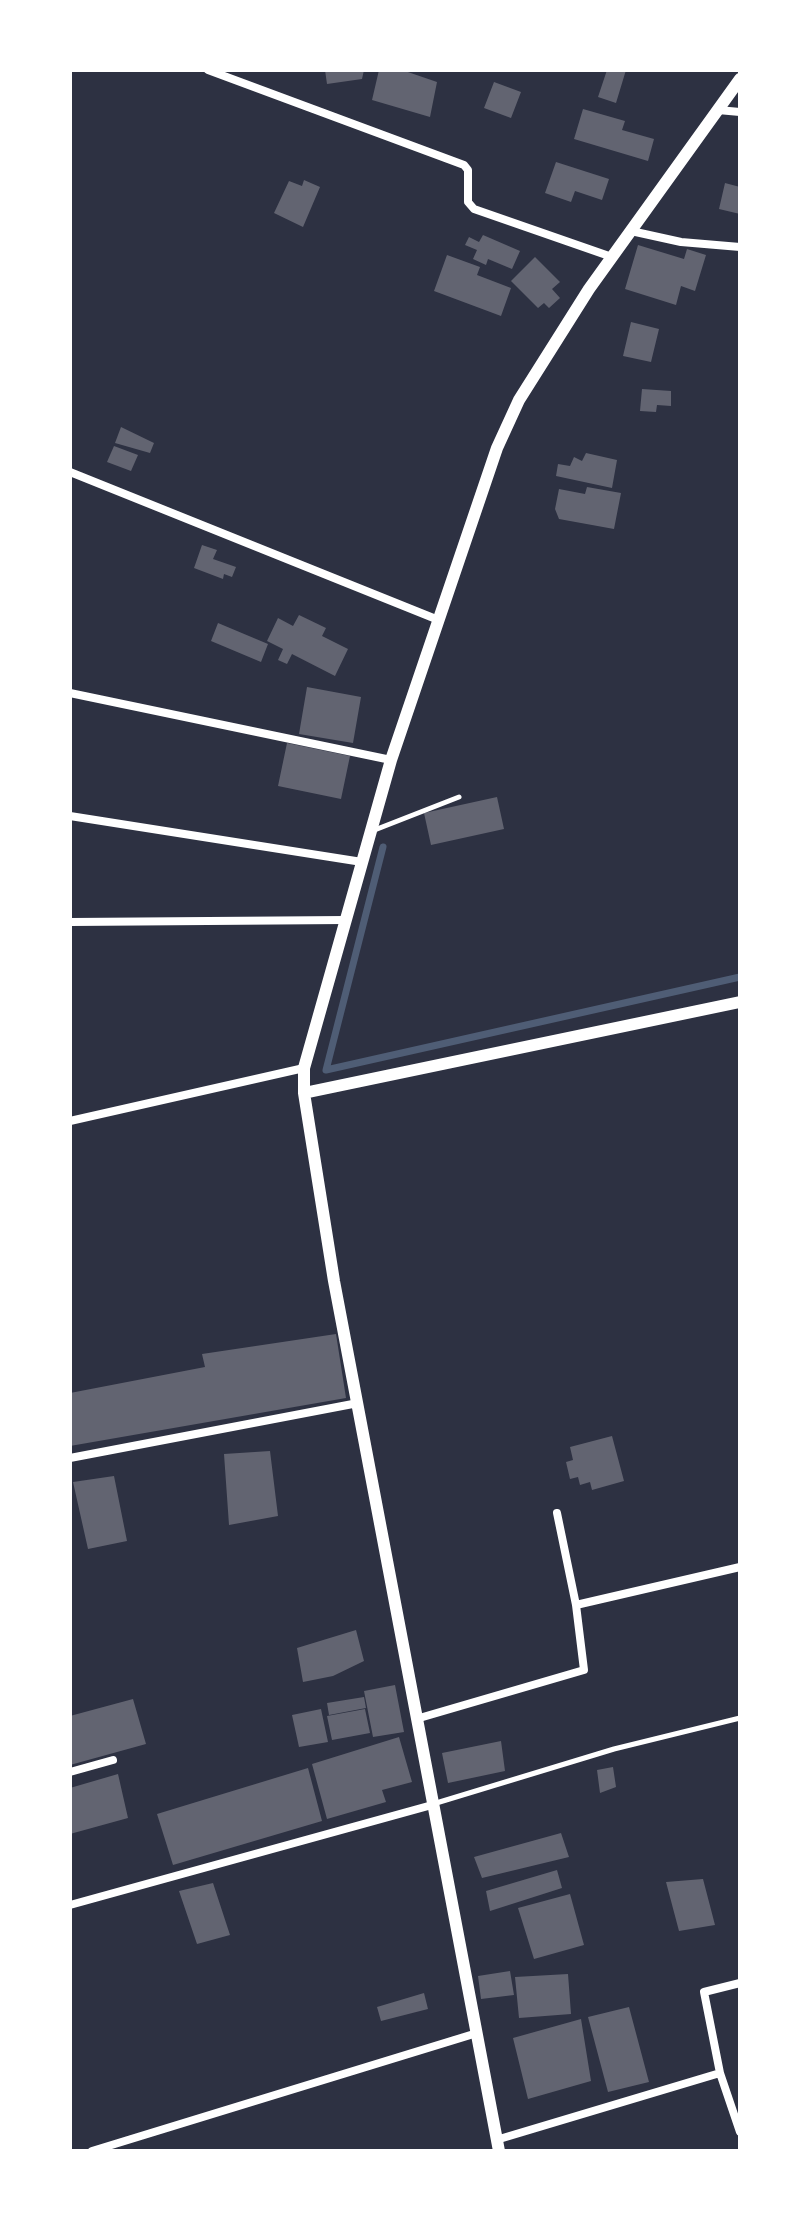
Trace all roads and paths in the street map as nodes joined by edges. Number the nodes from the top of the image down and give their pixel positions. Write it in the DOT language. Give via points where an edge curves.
graph roads {
  1 [pos="208,70"];
  2 [pos="740,79"];
  3 [pos="718,110"];
  4 [pos="740,112"];
  5 [pos="631,231"];
  6 [pos="740,247"];
  7 [pos="612,257"];
  8 [pos="70,472"];
  9 [pos="436,619"];
  10 [pos="70,693"];
  11 [pos="391,760"];
  12 [pos="459,797"];
  13 [pos="70,816"];
  14 [pos="372,831"];
  15 [pos="362,862"];
  16 [pos="346,920"];
  17 [pos="70,922"];
  18 [pos="740,1002"];
  19 [pos="304,1068"];
  20 [pos="304,1093"];
  21 [pos="70,1121"];
  22 [pos="358,1403"];
  23 [pos="70,1458"];
  24 [pos="557,1513"];
  25 [pos="740,1567"];
  26 [pos="576,1605"];
  27 [pos="740,1718"];
  28 [pos="416,1719"];
  29 [pos="113,1760"];
  30 [pos="70,1772"];
  31 [pos="432,1805"];
  32 [pos="70,1905"];
  33 [pos="740,1983"];
  34 [pos="477,2033"];
  35 [pos="720,2073"];
  36 [pos="738,2114"];
  37 [pos="740,2132"];
  38 [pos="498,2145"];
  39 [pos="92,2151"];
  1 -- 7 [label="street" via="464,165 468,202 474,209"];
  2 -- 3 [label="street"];
  3 -- 4 [label="street"];
  3 -- 5 [label="street"];
  5 -- 6 [label="street"];
  5 -- 7 [label="street"];
  7 -- 9 [label="street" via="519,400"];
  8 -- 9 [label="street"];
  9 -- 11 [label="street"];
  10 -- 11 [label="street"];
  11 -- 14 [label="street"];
  12 -- 14 [label="lane"];
  13 -- 15 [label="street"];
  14 -- 15 [label="street"];
  15 -- 16 [label="street"];
  16 -- 17 [label="street"];
  16 -- 19 [label="street"];
  18 -- 20 [label="street"];
  19 -- 20 [label="street"];
  19 -- 21 [label="street"];
  20 -- 22 [label="street"];
  22 -- 23 [label="street"];
  22 -- 28 [label="street"];
  24 -- 26 [label="street"];
  25 -- 26 [label="street"];
  26 -- 28 [label="street" via="584,1670"];
  27 -- 31 [label="lane" via="614,1749"];
  28 -- 31 [label="street"];
  29 -- 30 [label="street"];
  31 -- 32 [label="street"];
  31 -- 34 [label="street"];
  33 -- 35 [label="street" via="704,1992"];
  34 -- 38 [label="street"];
  34 -- 39 [label="street"];
  35 -- 36 [label="street"];
  35 -- 38 [label="street"];
  36 -- 37 [label="street"];
}
